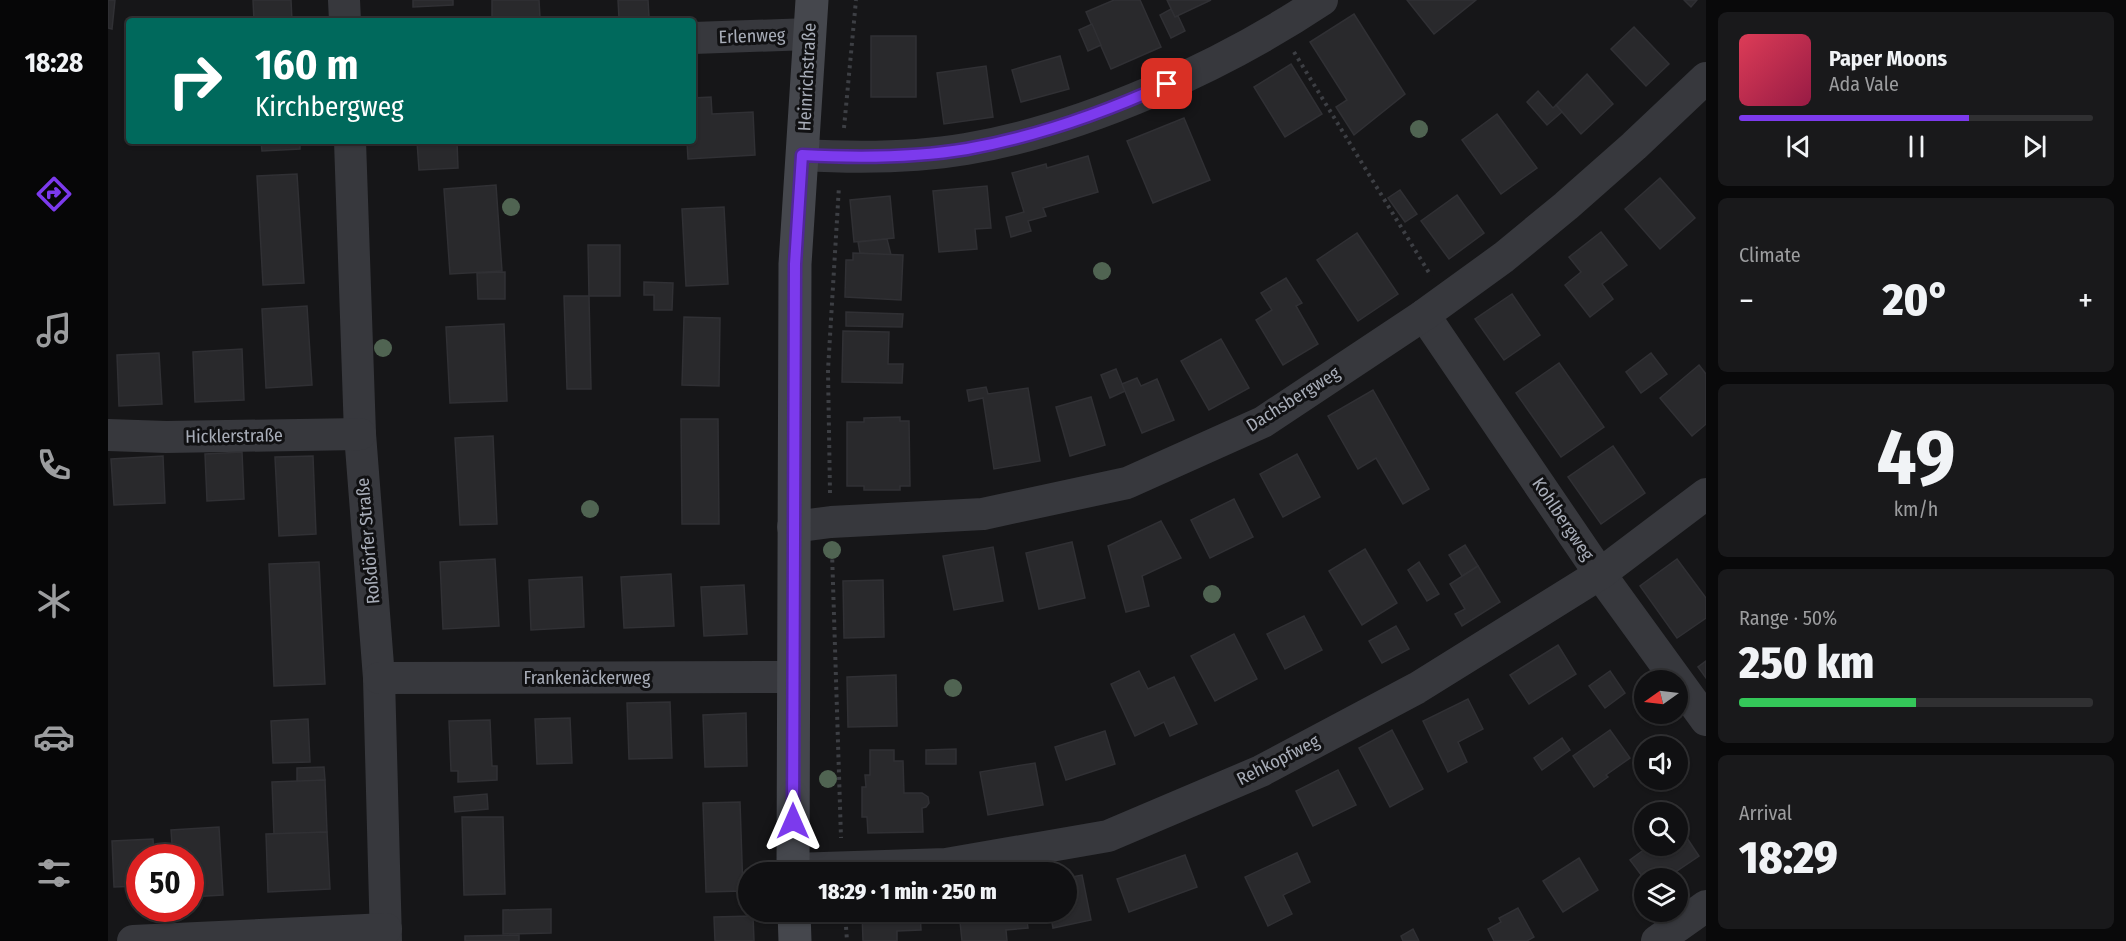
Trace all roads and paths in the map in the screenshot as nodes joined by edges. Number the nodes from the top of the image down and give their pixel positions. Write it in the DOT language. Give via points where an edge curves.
graph roads {
  1 [pos="344,0"];
  2 [pos="812,0"];
  3 [pos="856,0"];
  4 [pos="1322,0"];
  5 [pos="345,18"];
  6 [pos="1279,29"];
  7 [pos="810,34"];
  8 [pos="696,38"];
  9 [pos="1706,78"];
  10 [pos="350,144"];
  11 [pos="802,155"];
  12 [pos="841,158"];
  13 [pos="1435,307"];
  14 [pos="360,434"];
  15 [pos="108,435"];
  16 [pos="1706,495"];
  17 [pos="831,522"];
  18 [pos="793,527"];
  19 [pos="1600,574"];
  20 [pos="794,677"];
  21 [pos="379,678"];
  22 [pos="1706,720"];
  23 [pos="793,862"];
  24 [pos="842,862"];
  25 [pos="958,862"];
  26 [pos="1706,906"];
  27 [pos="794,922"];
  28 [pos="846,922"];
  29 [pos="386,935"];
  30 [pos="133,941"];
  31 [pos="795,941"];
  32 [pos="847,941"];
  33 [pos="1657,941"];
  1 -- 5 [label="street"];
  2 -- 7 [label="main road, Heinrichstraße"];
  3 -- 12 [label="path"];
  4 -- 6 [label="street"];
  6 -- 12 [label="street" via="1150,92 1082,119 1018,138 913,155"];
  6 -- 13 [label="path"];
  7 -- 8 [label="street, Erlenweg"];
  7 -- 11 [label="main road, Heinrichstraße"];
  9 -- 13 [label="street, Dachsbergweg" via="1566,206"];
  10 -- 14 [label="street, Roßdörfer Straße"];
  11 -- 12 [label="street"];
  11 -- 18 [label="main road, Heinrichstraße" via="795,264"];
  12 -- 17 [label="path" via="828,370"];
  13 -- 17 [label="street, Dachsbergweg" via="1263,422 1126,483 983,514"];
  13 -- 19 [label="street, Kohlbergweg"];
  14 -- 15 [label="street, Hicklerstraße"];
  14 -- 21 [label="street, Roßdörfer Straße"];
  16 -- 19 [label="street, Rehkopfweg"];
  17 -- 18 [label="street, Dachsbergweg"];
  17 -- 24 [label="path"];
  18 -- 20 [label="main road, Heinrichstraße"];
  19 -- 22 [label="street, Kohlbergweg"];
  19 -- 25 [label="street, Rehkopfweg" via="1417,688 1271,766 1108,836"];
  20 -- 21 [label="street, Frankenäckerweg"];
  20 -- 23 [label="main road, Heinrichstraße"];
  21 -- 29 [label="street, Roßdörfer Straße"];
  26 -- 33 [label="street"];
  27 -- 31 [label="main road"];
  28 -- 32 [label="path"];
  29 -- 30 [label="street"];
}
